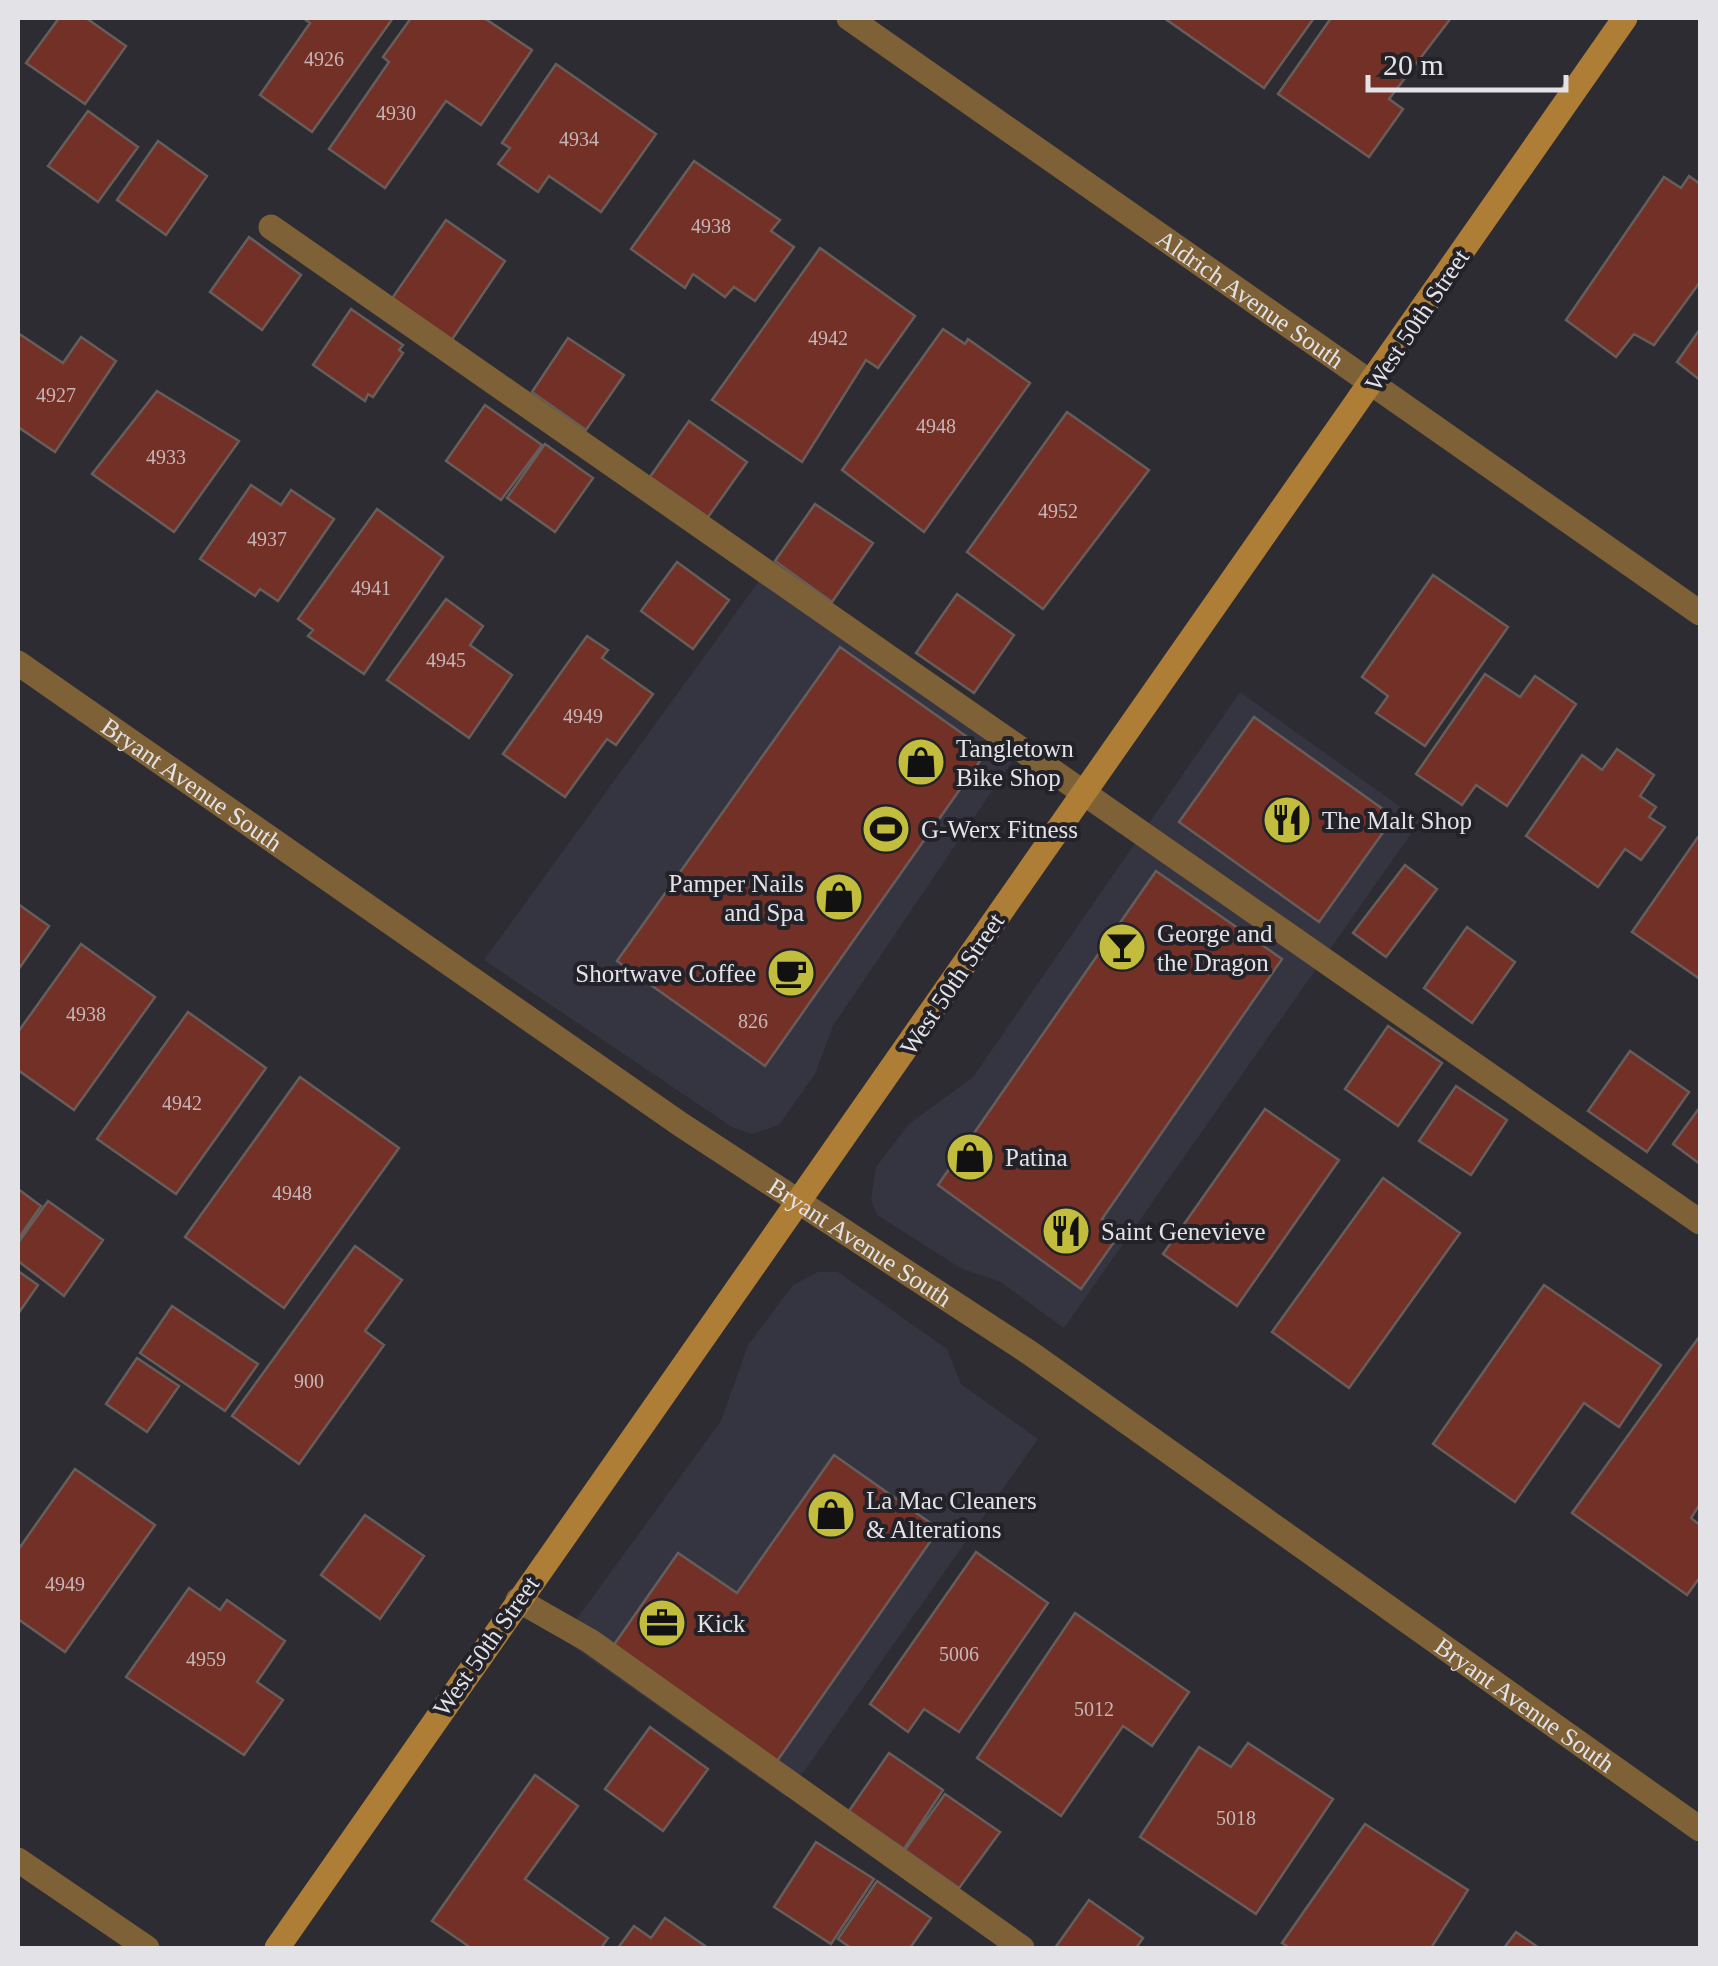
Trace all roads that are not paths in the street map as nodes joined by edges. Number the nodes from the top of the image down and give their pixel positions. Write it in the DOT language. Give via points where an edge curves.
graph roads {
  1 [pos="849,18"];
  2 [pos="1625,18"];
  3 [pos="270,227"];
  4 [pos="1375,382"];
  5 [pos="1700,613"];
  6 [pos="18,663"];
  7 [pos="1084,792"];
  8 [pos="801,1202"];
  9 [pos="1700,1222"];
  10 [pos="518,1600"];
  11 [pos="1700,1830"];
  12 [pos="18,1860"];
  13 [pos="148,1948"];
  14 [pos="276,1948"];
  15 [pos="1022,1948"];
  1 -- 4 [label="street, Aldrich Avenue South"];
  2 -- 4 [label="main road, West 50th Street"];
  3 -- 7 [label="street"];
  4 -- 5 [label="street, Aldrich Avenue South"];
  4 -- 7 [label="main road, West 50th Street"];
  6 -- 8 [label="street, Bryant Avenue South"];
  7 -- 8 [label="main road, West 50th Street"];
  7 -- 9 [label="street"];
  8 -- 10 [label="main road, West 50th Street"];
  8 -- 11 [label="street, Bryant Avenue South" via="1030,1353"];
  10 -- 14 [label="main road, West 50th Street"];
  10 -- 15 [label="street" via="590,1641"];
  12 -- 13 [label="street"];
}
